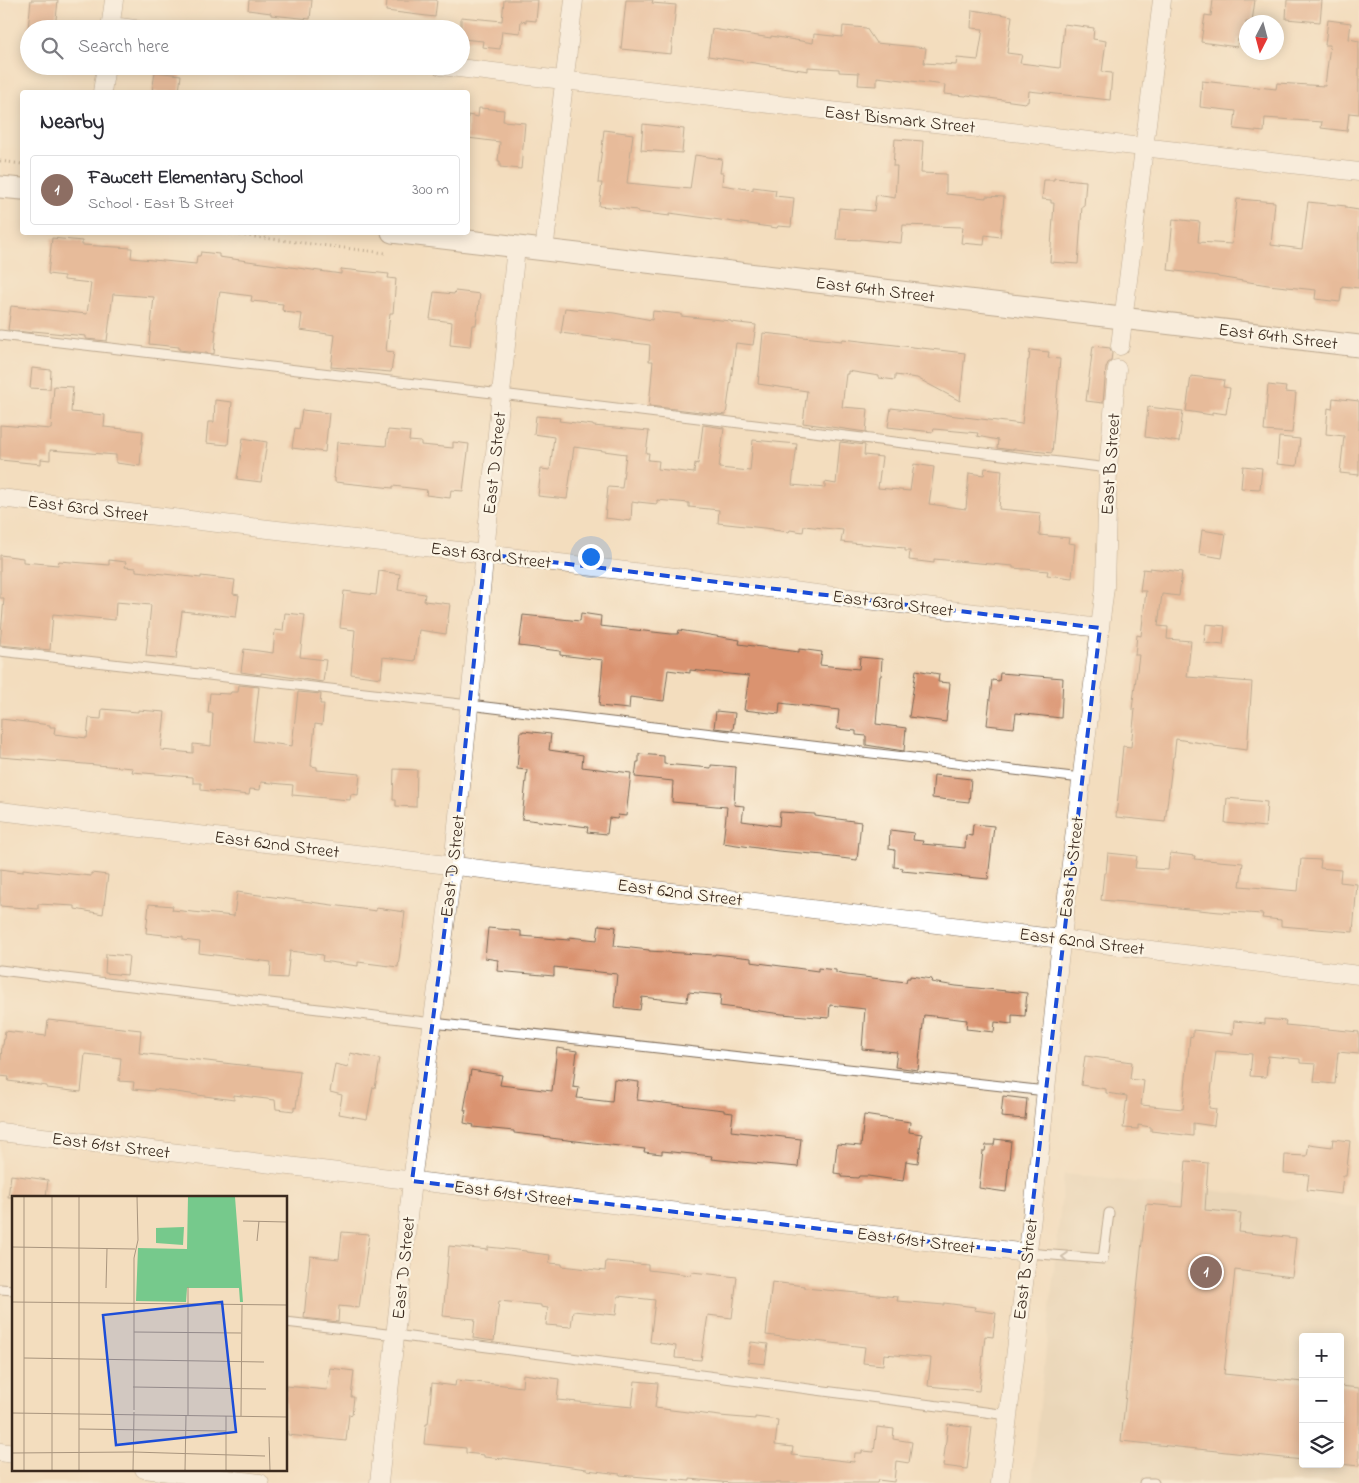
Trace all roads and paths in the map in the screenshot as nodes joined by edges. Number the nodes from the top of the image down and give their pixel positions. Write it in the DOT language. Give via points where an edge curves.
graph roads {
  1 [pos="114,0"];
  2 [pos="574,0"];
  3 [pos="1162,0"];
  4 [pos="112,20"];
  5 [pos="470,70"];
  6 [pos="105,75"];
  7 [pos="564,81"];
  8 [pos="102,90"];
  9 [pos="1144,147"];
  10 [pos="0,161"];
  11 [pos="20,164"];
  12 [pos="1359,172"];
  13 [pos="0,187"];
  14 [pos="20,190"];
  15 [pos="417,235"];
  16 [pos="516,247"];
  17 [pos="544,251"];
  18 [pos="1123,318"];
  19 [pos="0,335"];
  20 [pos="1120,346"];
  21 [pos="1359,346"];
  22 [pos="1117,369"];
  23 [pos="501,394"];
  24 [pos="1108,468"];
  25 [pos="0,498"];
  26 [pos="484,554"];
  27 [pos="1100,628"];
  28 [pos="0,651"];
  29 [pos="469,705"];
  30 [pos="1082,778"];
  31 [pos="0,812"];
  32 [pos="453,865"];
  33 [pos="1062,938"];
  34 [pos="0,970"];
  35 [pos="1359,975"];
  36 [pos="433,1022"];
  37 [pos="1046,1091"];
  38 [pos="0,1132"];
  39 [pos="412,1181"];
  40 [pos="1109,1213"];
  41 [pos="1027,1254"];
  42 [pos="288,1322"];
  43 [pos="395,1335"];
  44 [pos="1008,1414"];
  45 [pos="152,1470"];
  46 [pos="260,1483"];
  47 [pos="379,1483"];
  48 [pos="1000,1483"];
  49 [pos="1144,1483"];
  50 [pos="1154,1483"];
  1 -- 4 [label="street"];
  2 -- 7 [label="street"];
  3 -- 9 [label="street"];
  5 -- 7 [label="street, East Bismark Street"];
  6 -- 8 [label="street"];
  7 -- 9 [label="street, East Bismark Street"];
  7 -- 17 [label="street"];
  9 -- 12 [label="street, East Bismark Street"];
  9 -- 18 [label="street"];
  10 -- 11 [label="path"];
  13 -- 14 [label="street"];
  15 -- 16 [label="street, East 64th Street"];
  16 -- 17 [label="street, East 64th Street"];
  16 -- 23 [label="street, East D Street"];
  17 -- 18 [label="street, East 64th Street"];
  18 -- 20 [label="street"];
  18 -- 21 [label="street, East 64th Street"];
  19 -- 23 [label="lane"];
  22 -- 24 [label="street, East B Street"];
  23 -- 24 [label="lane"];
  23 -- 26 [label="street, East D Street"];
  24 -- 27 [label="street, East B Street" via="1105,587"];
  25 -- 26 [label="street, East 63rd Street"];
  26 -- 27 [label="street, East 63rd Street"];
  26 -- 29 [label="street, East D Street"];
  27 -- 30 [label="street, East B Street"];
  28 -- 29 [label="lane"];
  29 -- 30 [label="lane"];
  29 -- 32 [label="street, East D Street"];
  30 -- 33 [label="street, East B Street"];
  31 -- 32 [label="street, East 62nd Street"];
  32 -- 33 [label="street, East 62nd Street"];
  32 -- 36 [label="street, East D Street"];
  33 -- 35 [label="street, East 62nd Street"];
  33 -- 37 [label="street, East B Street"];
  34 -- 36 [label="lane"];
  36 -- 37 [label="lane"];
  36 -- 39 [label="street, East D Street"];
  37 -- 41 [label="street, East B Street"];
  38 -- 39 [label="street, East 61st Street"];
  39 -- 41 [label="street, East 61st Street"];
  39 -- 43 [label="street, East D Street"];
  40 -- 41 [label="lane, one-way" via="1103,1259"];
  41 -- 44 [label="street, East B Street"];
  42 -- 43 [label="lane"];
  43 -- 44 [label="lane"];
  43 -- 47 [label="street, East D Street"];
  44 -- 48 [label="street, East B Street"];
  45 -- 46 [label="street"];
  49 -- 50 [label="lane"];
}
